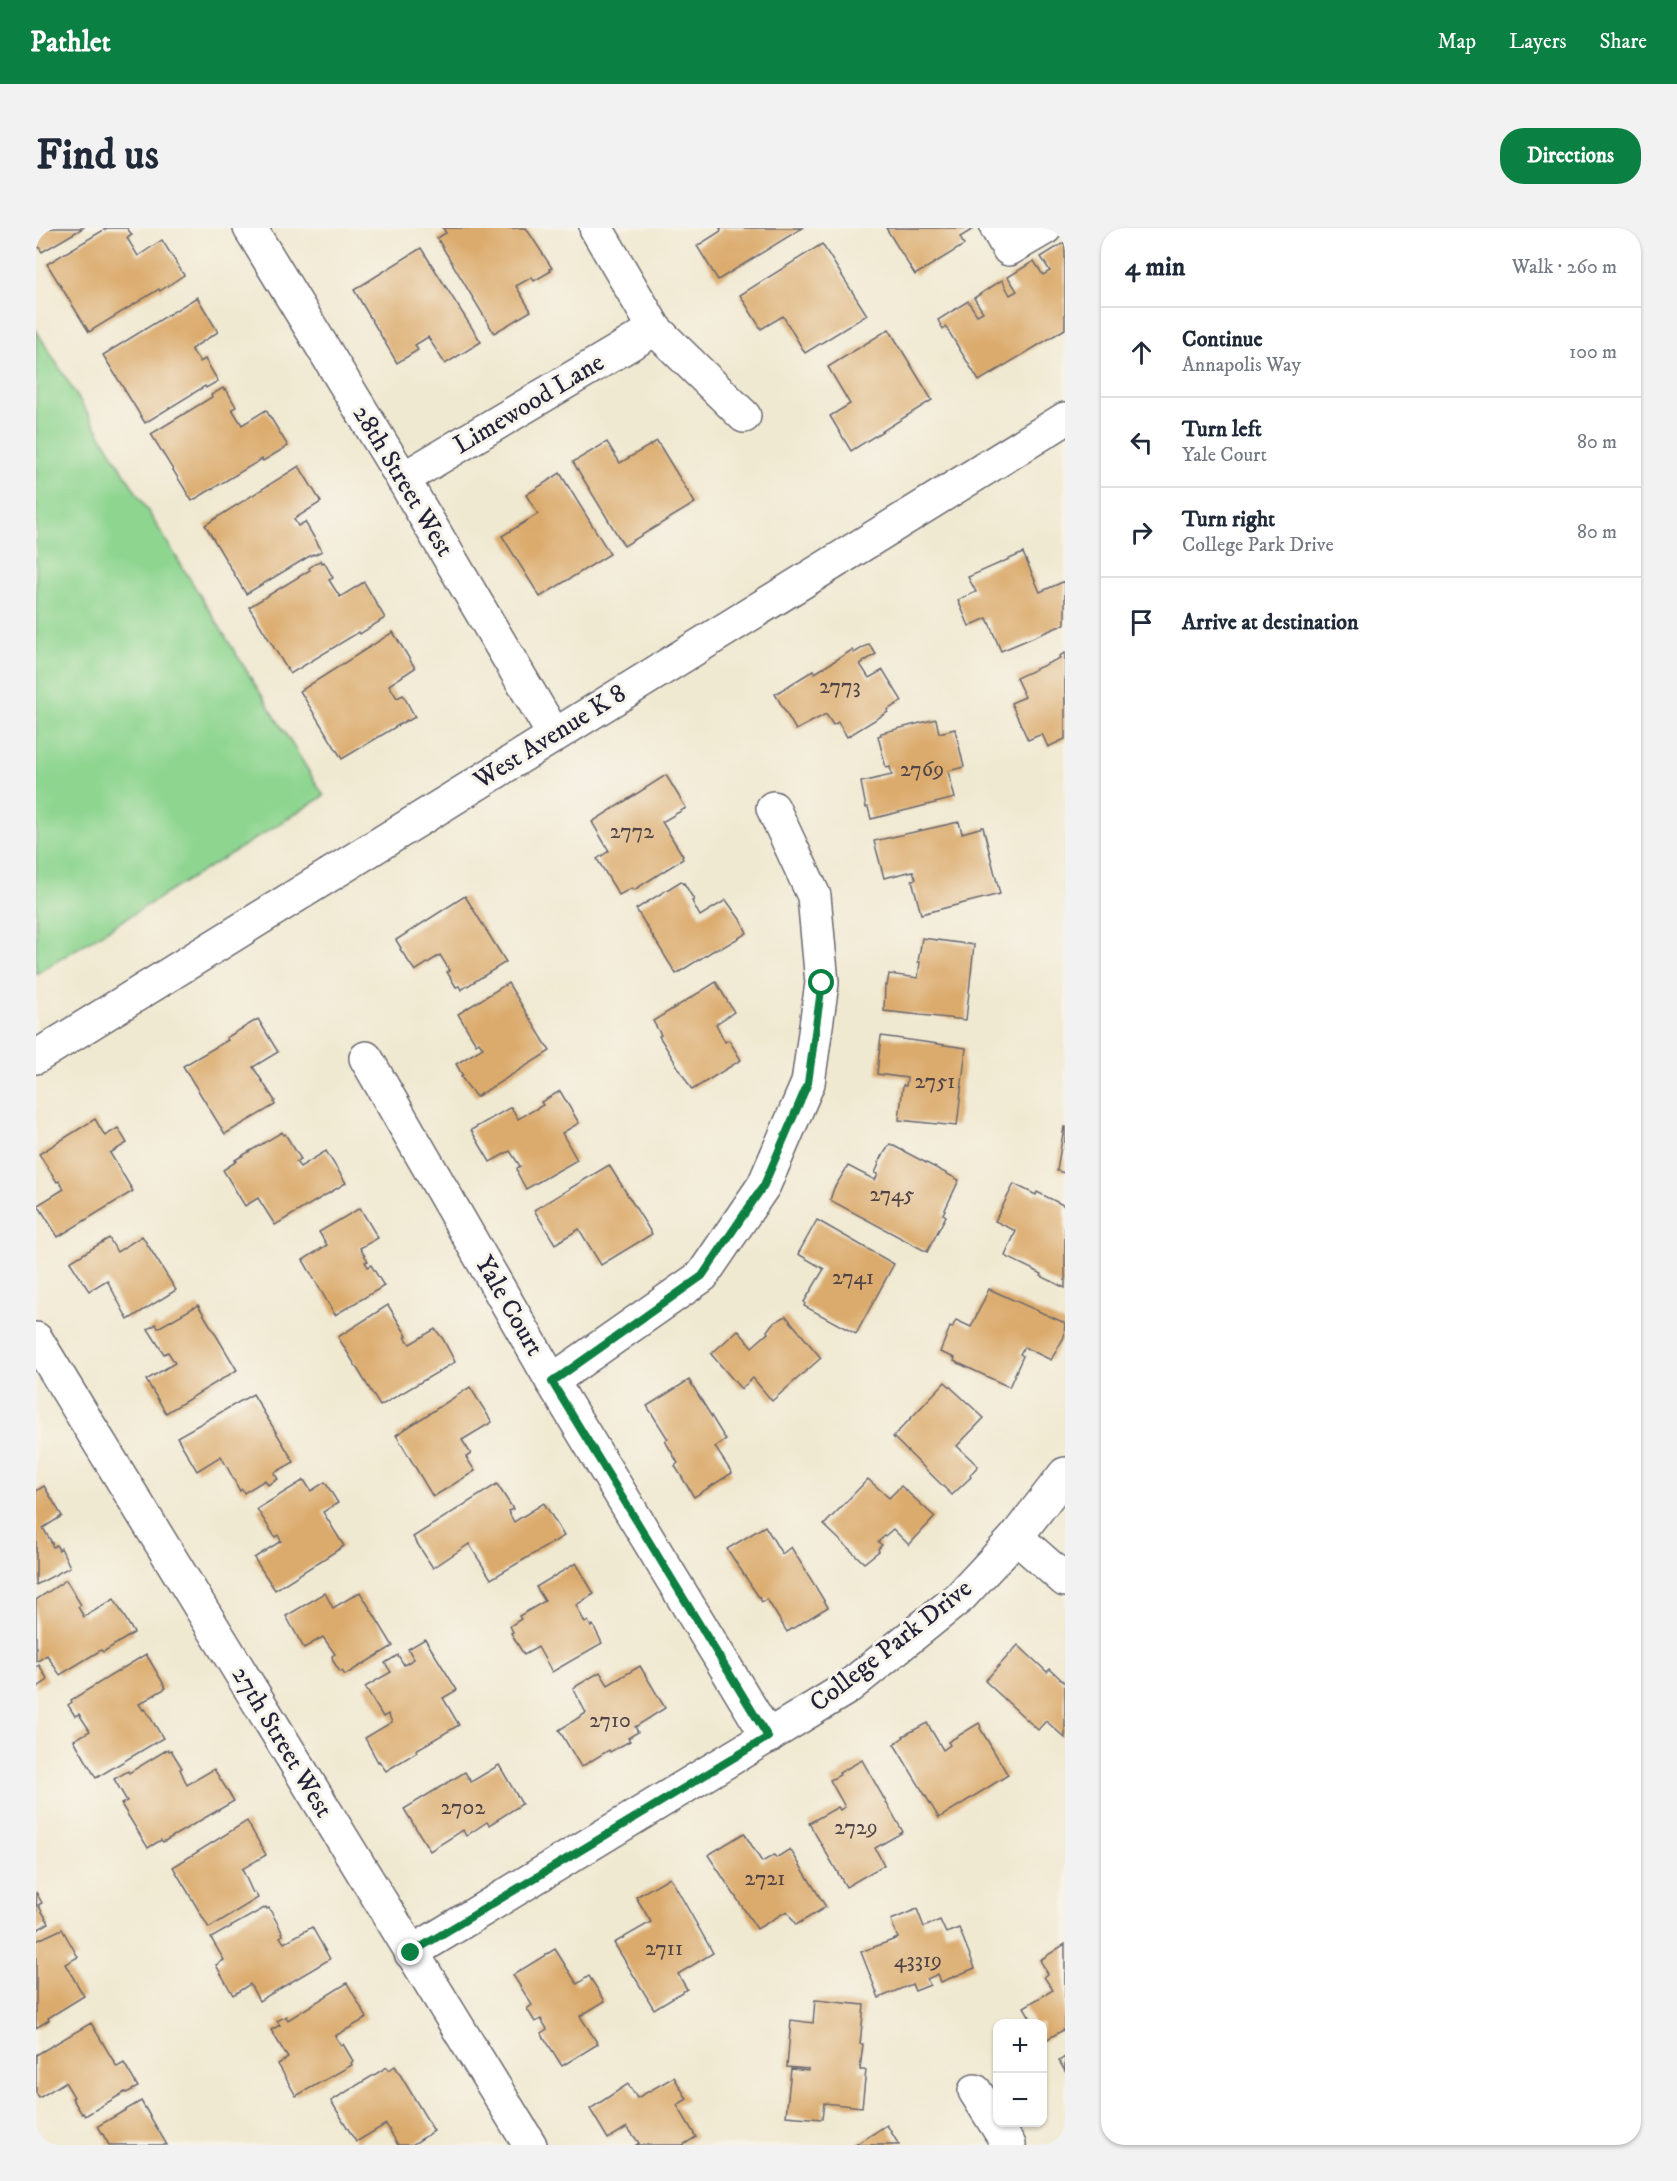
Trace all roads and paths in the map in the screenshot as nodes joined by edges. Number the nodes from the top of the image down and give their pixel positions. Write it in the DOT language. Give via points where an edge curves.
graph roads {
  1 [pos="250,228"];
  2 [pos="596,228"];
  3 [pos="997,228"];
  4 [pos="1045,228"];
  5 [pos="655,329"];
  6 [pos="744,416"];
  7 [pos="1064,423"];
  8 [pos="403,479"];
  9 [pos="554,735"];
  10 [pos="772,808"];
  11 [pos="36,1057"];
  12 [pos="366,1058"];
  13 [pos="36,1339"];
  14 [pos="552,1382"];
  15 [pos="1065,1474"];
  16 [pos="1016,1537"];
  17 [pos="1065,1580"];
  18 [pos="768,1737"];
  19 [pos="411,1953"];
  20 [pos="975,2091"];
  21 [pos="530,2145"];
  22 [pos="1009,2145"];
  1 -- 8 [label="street, 28th Street West"];
  2 -- 5 [label="street"];
  3 -- 4 [label="street" via="1009,249"];
  5 -- 6 [label="street"];
  5 -- 8 [label="street, Limewood Lane"];
  7 -- 9 [label="street, West Avenue K 8"];
  8 -- 9 [label="street, 28th Street West"];
  9 -- 11 [label="street, West Avenue K 8"];
  10 -- 14 [label="street" via="814,896 822,983 808,1083 764,1185 702,1276"];
  12 -- 14 [label="street, Yale Court"];
  13 -- 19 [label="street, 27th Street West"];
  14 -- 18 [label="street, Yale Court"];
  15 -- 16 [label="street, College Park Drive"];
  16 -- 17 [label="street"];
  16 -- 18 [label="street, College Park Drive" via="952,1604 847,1688"];
  18 -- 19 [label="street, College Park Drive"];
  19 -- 21 [label="street, 27th Street West"];
  20 -- 22 [label="street"];
}
